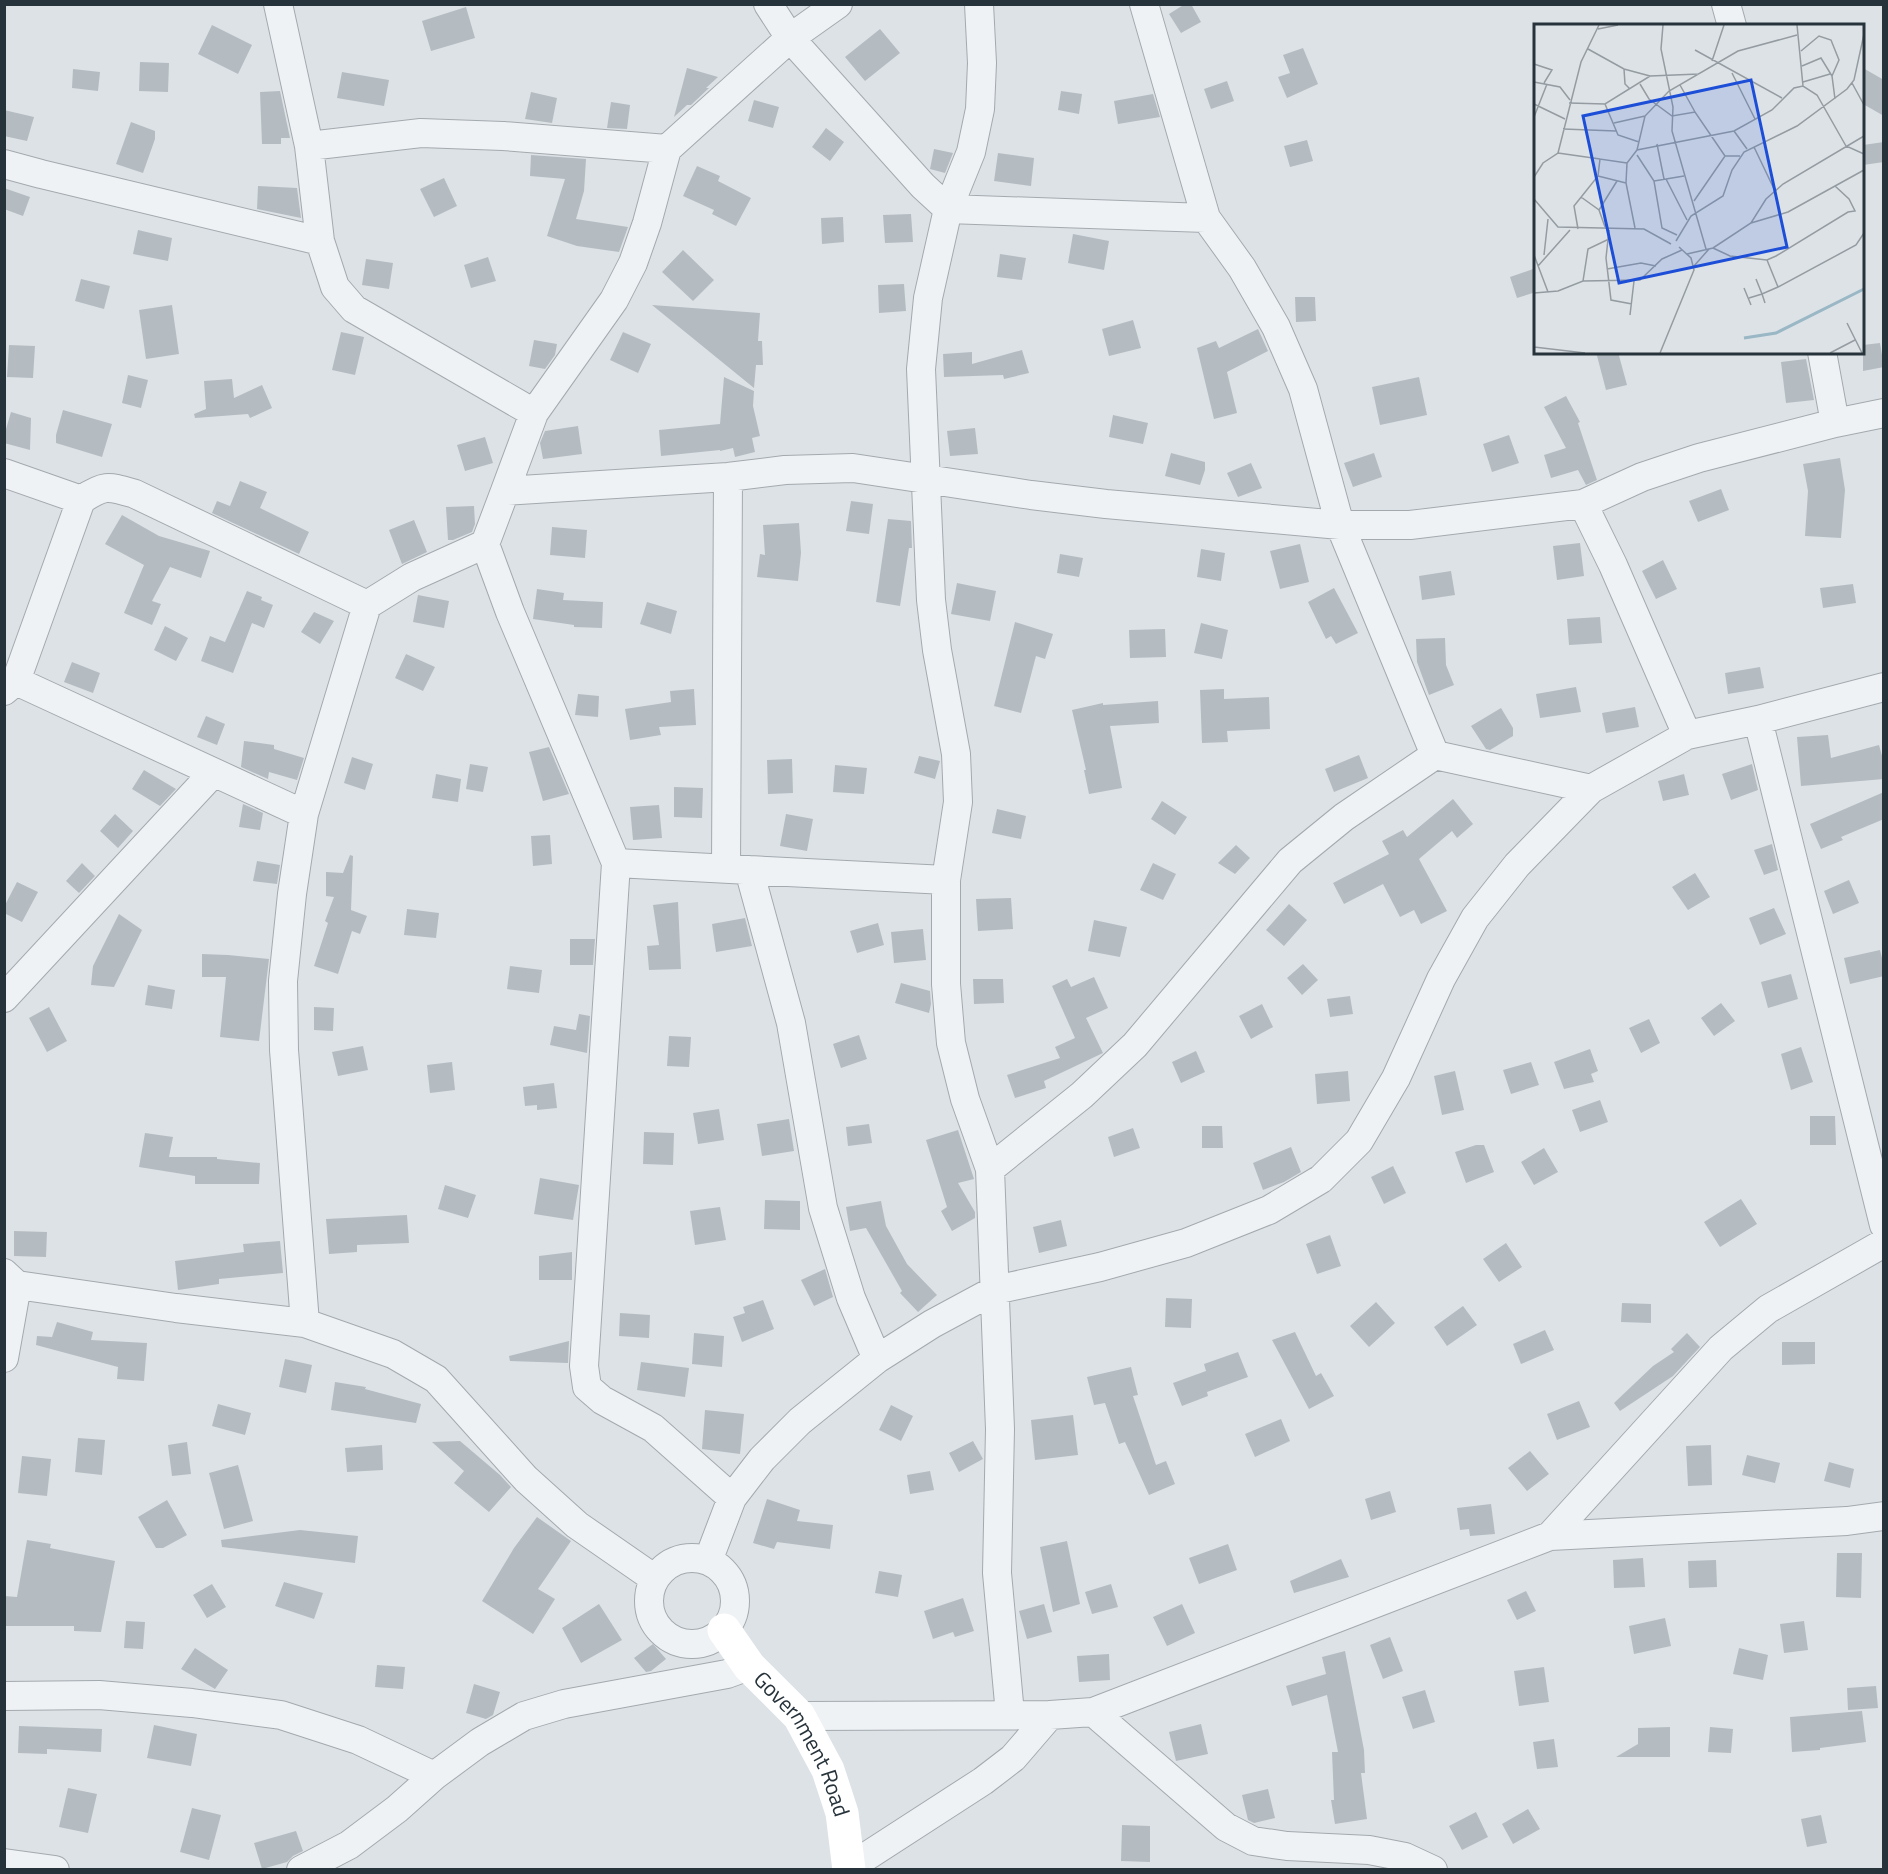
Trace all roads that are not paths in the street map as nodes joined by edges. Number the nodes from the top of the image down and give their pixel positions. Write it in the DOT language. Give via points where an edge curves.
graph roads {
  1 [pos="278,4"];
  2 [pos="768,4"];
  3 [pos="838,4"];
  4 [pos="979,4"];
  5 [pos="1144,4"];
  6 [pos="1726,4"];
  7 [pos="1731,24"];
  8 [pos="790,38"];
  9 [pos="309,147"];
  10 [pos="667,149"];
  11 [pos="4,164"];
  12 [pos="948,209"];
  13 [pos="1206,218"];
  14 [pos="320,241"];
  15 [pos="1822,354"];
  16 [pos="534,413"];
  17 [pos="1884,413"];
  18 [pos="1835,423"];
  19 [pos="4,473"];
  20 [pos="728,477"];
  21 [pos="926,478"];
  22 [pos="505,491"];
  23 [pos="81,500"];
  24 [pos="1583,504"];
  25 [pos="1340,525"];
  26 [pos="485,544"];
  27 [pos="367,605"];
  28 [pos="10,686"];
  29 [pos="1884,687"];
  30 [pos="1758,720"];
  31 [pos="1687,735"];
  32 [pos="1435,755"];
  33 [pos="213,773"];
  34 [pos="1591,789"];
  35 [pos="304,814"];
  36 [pos="616,863"];
  37 [pos="738,869"];
  38 [pos="946,880"];
  39 [pos="4,998"];
  40 [pos="990,1169"];
  41 [pos="1884,1225"];
  42 [pos="1884,1243"];
  43 [pos="11,1279"];
  44 [pos="996,1290"];
  45 [pos="305,1323"];
  46 [pos="4,1358"];
  47 [pos="877,1359"];
  48 [pos="732,1498"];
  49 [pos="1884,1516"];
  50 [pos="1550,1536"];
  51 [pos="708,1561"];
  52 [pos="655,1579"];
  53 [pos="724,1630"];
  54 [pos="750,1666"];
  55 [pos="4,1696"];
  56 [pos="1093,1712"];
  57 [pos="1010,1714"];
  58 [pos="1050,1715"];
  59 [pos="799,1716"];
  60 [pos="434,1776"];
  61 [pos="4,1863"];
  62 [pos="849,1868"];
  63 [pos="55,1869"];
  64 [pos="301,1869"];
  65 [pos="1433,1869"];
  1 -- 9 [label="street"];
  2 -- 8 [label="street"];
  3 -- 8 [label="street"];
  4 -- 12 [label="street" via="980,109 971,152"];
  5 -- 13 [label="street"];
  6 -- 7 [label="street"];
  8 -- 10 [label="street"];
  8 -- 12 [label="street"];
  9 -- 10 [label="street" via="421,132"];
  9 -- 14 [label="street"];
  10 -- 16 [label="street" via="633,263 614,300"];
  11 -- 14 [label="street"];
  12 -- 13 [label="street"];
  12 -- 21 [label="street" via="928,298 921,369"];
  13 -- 25 [label="street" via="1242,268 1299,379"];
  14 -- 16 [label="street" via="335,287 354,309"];
  15 -- 18 [label="street"];
  16 -- 22 [label="street"];
  17 -- 18 [label="street"];
  18 -- 24 [label="street" via="1699,458 1642,477"];
  19 -- 23 [label="street"];
  20 -- 21 [label="street" via="853,468"];
  20 -- 22 [label="street"];
  20 -- 37 [label="street"];
  21 -- 25 [label="street" via="1074,500"];
  21 -- 38 [label="street" via="931,600 956,754 958,802"];
  22 -- 26 [label="street"];
  23 -- 27 [label="street" via="111,487 135,494"];
  23 -- 28 [label="street"];
  24 -- 25 [label="street" via="1410,525"];
  24 -- 31 [label="street"];
  25 -- 32 [label="street"];
  26 -- 27 [label="street" via="411,577"];
  26 -- 36 [label="street"];
  27 -- 35 [label="street"];
  28 -- 33 [label="street"];
  29 -- 30 [label="street"];
  30 -- 31 [label="street"];
  30 -- 41 [label="street"];
  31 -- 34 [label="street"];
  32 -- 34 [label="street"];
  32 -- 40 [label="street" via="1344,817 1290,861 1135,1045 1082,1095"];
  33 -- 35 [label="street"];
  33 -- 39 [label="street"];
  34 -- 44 [label="street" via="1516,865 1475,918 1441,979 1396,1078 1359,1141 1321,1179 1269,1210 1186,1243"];
  35 -- 45 [label="street" via="283,981 284,1050"];
  36 -- 37 [label="street"];
  36 -- 48 [label="street" via="584,1366 587,1387 602,1400 653,1428"];
  37 -- 38 [label="street"];
  37 -- 47 [label="street" via="791,1023 823,1208 851,1298"];
  38 -- 40 [label="street" via="946,984 951,1043 965,1099"];
  40 -- 44 [label="street"];
  42 -- 50 [label="street" via="1768,1309 1721,1348"];
  43 -- 45 [label="street" via="176,1308"];
  43 -- 46 [label="street"];
  44 -- 47 [label="street"];
  44 -- 57 [label="street" via="1000,1429 997,1573"];
  45 -- 52 [label="street" via="393,1354 435,1379 534,1486 577,1525"];
  47 -- 48 [label="street" via="800,1421 762,1459"];
  48 -- 51 [label="street"];
  49 -- 50 [label="street"];
  50 -- 56 [label="street"];
  51 -- 52 [label="street" via="678,1560"];
  51 -- 53 [label="street" via="725,1573 734,1591 734,1612"];
  52 -- 53 [label="street" via="650,1610 667,1636 697,1644"];
  53 -- 54 [label="street, Government Road"];
  54 -- 59 [label="street, Government Road"];
  54 -- 60 [label="street" via="727,1674 564,1704 524,1716"];
  55 -- 60 [label="street" via="99,1695 281,1715 358,1740"];
  56 -- 58 [label="street"];
  56 -- 65 [label="street" via="1226,1827 1253,1841 1369,1850 1405,1857"];
  57 -- 58 [label="street"];
  57 -- 59 [label="street"];
  58 -- 62 [label="street" via="1012,1758 983,1781"];
  59 -- 62 [label="street, Government Road" via="828,1770 843,1813"];
  60 -- 64 [label="street" via="349,1845"];
  61 -- 63 [label="street"];
}
